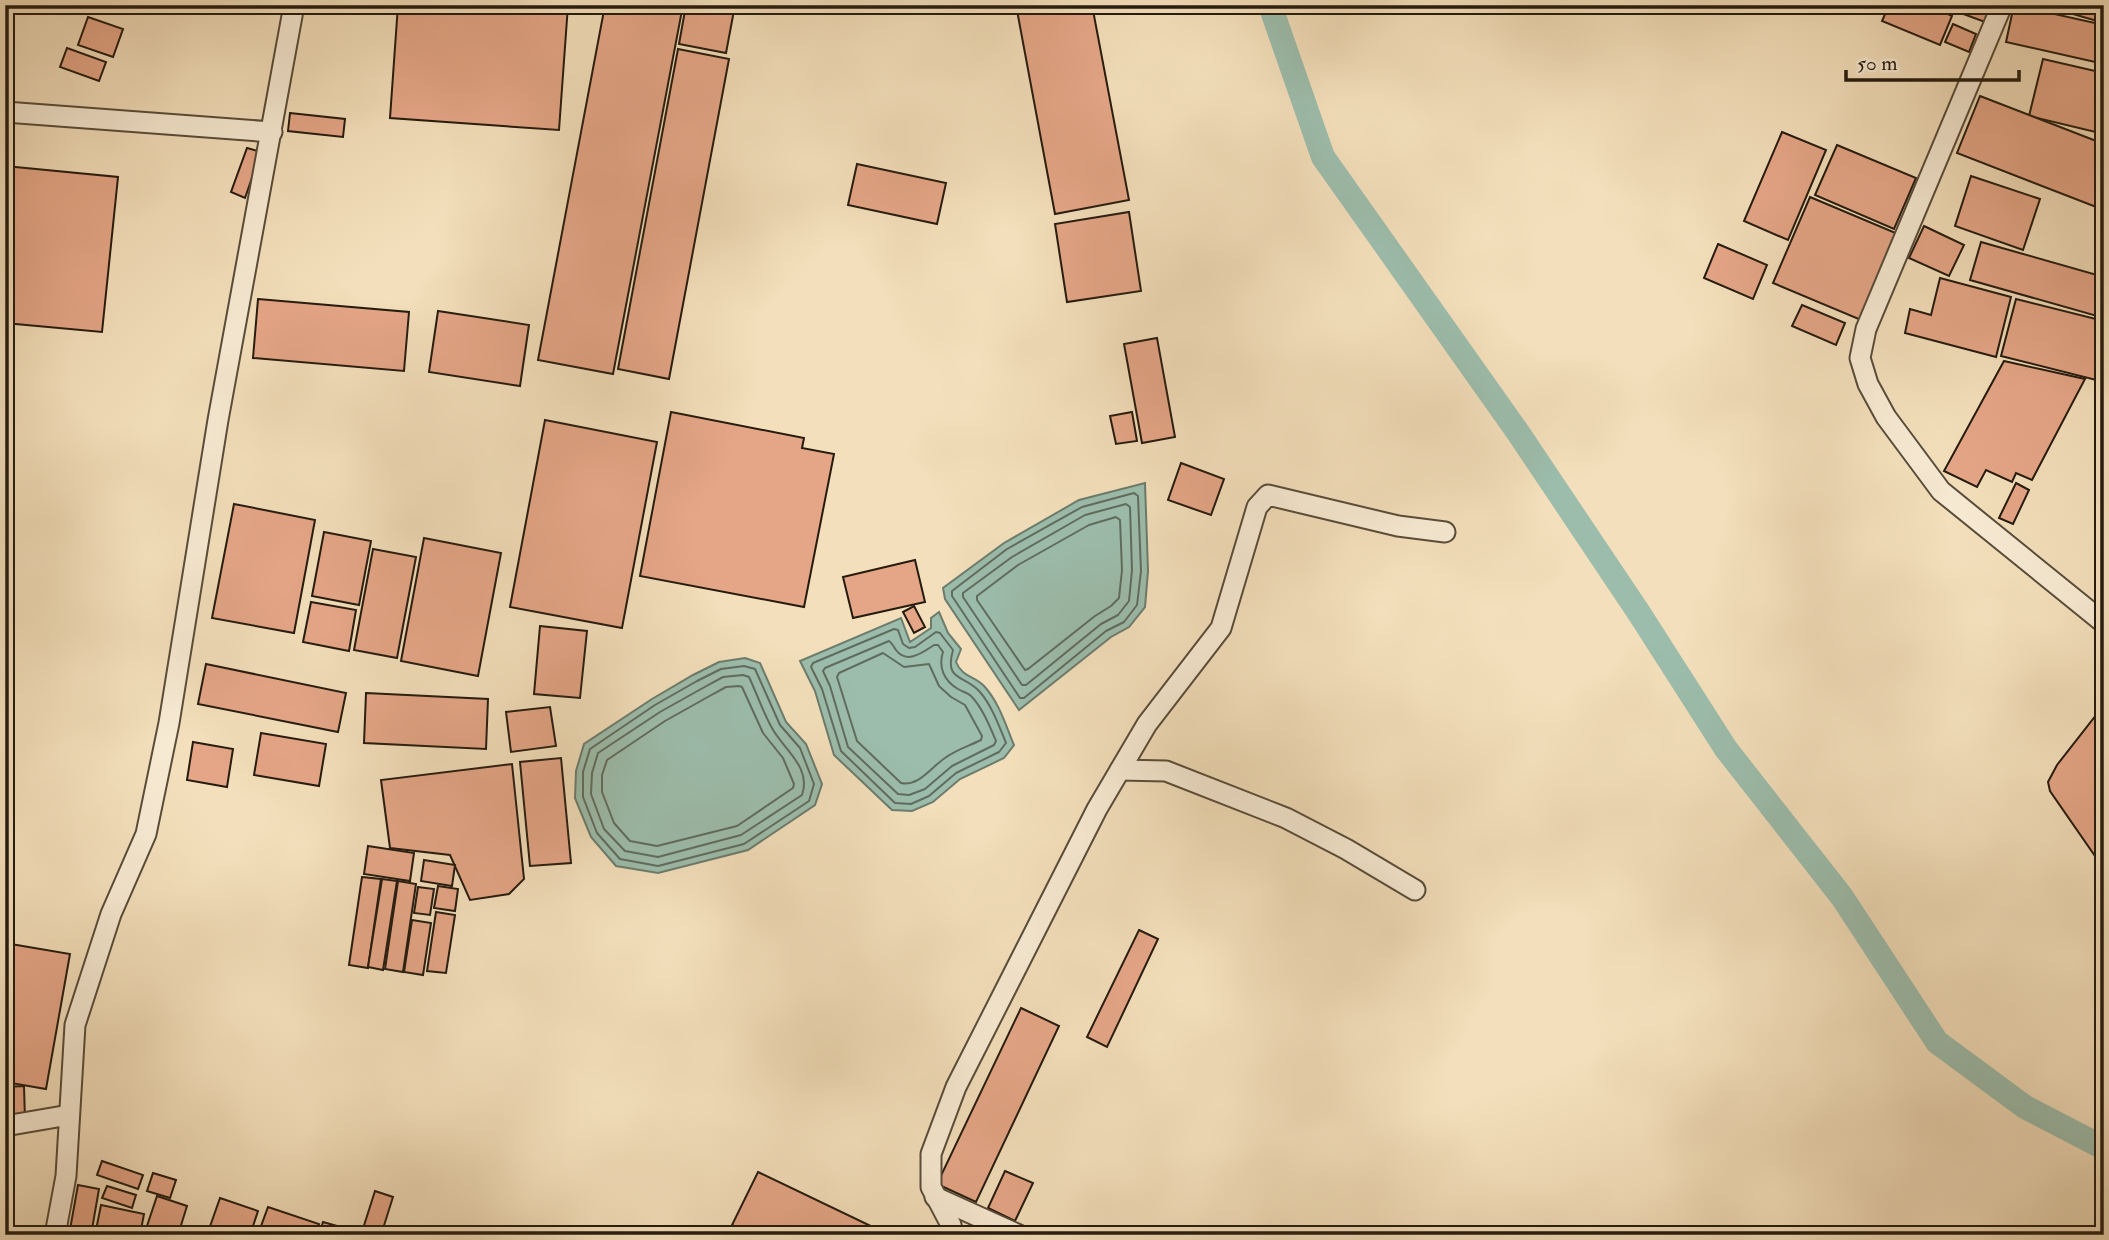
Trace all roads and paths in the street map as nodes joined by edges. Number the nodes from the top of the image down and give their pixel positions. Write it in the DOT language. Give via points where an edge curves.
graph roads {
  1 [pos="294,5"];
  2 [pos="2002,5"];
  3 [pos="5,112"];
  4 [pos="272,132"];
  5 [pos="1445,532"];
  6 [pos="2104,623"];
  7 [pos="1120,770"];
  8 [pos="1415,890"];
  9 [pos="69,1115"];
  10 [pos="5,1126"];
  11 [pos="934,1197"];
  12 [pos="55,1235"];
  13 [pos="953,1235"];
  14 [pos="1019,1235"];
  1 -- 4 [label="street"];
  2 -- 6 [label="street" via="1871,317 1860,358 1886,417 1941,491"];
  3 -- 4 [label="street"];
  4 -- 9 [label="street" via="146,834 111,914 75,1025"];
  5 -- 7 [label="street" via="1384,523 1268,495 1257,508 1221,628 1147,724"];
  7 -- 8 [label="street" via="1166,771 1286,818"];
  7 -- 11 [label="street" via="1060,878 956,1087 931,1154"];
  9 -- 10 [label="street"];
  9 -- 12 [label="street" via="66,1175"];
  11 -- 13 [label="street"];
  11 -- 14 [label="street"];
}
